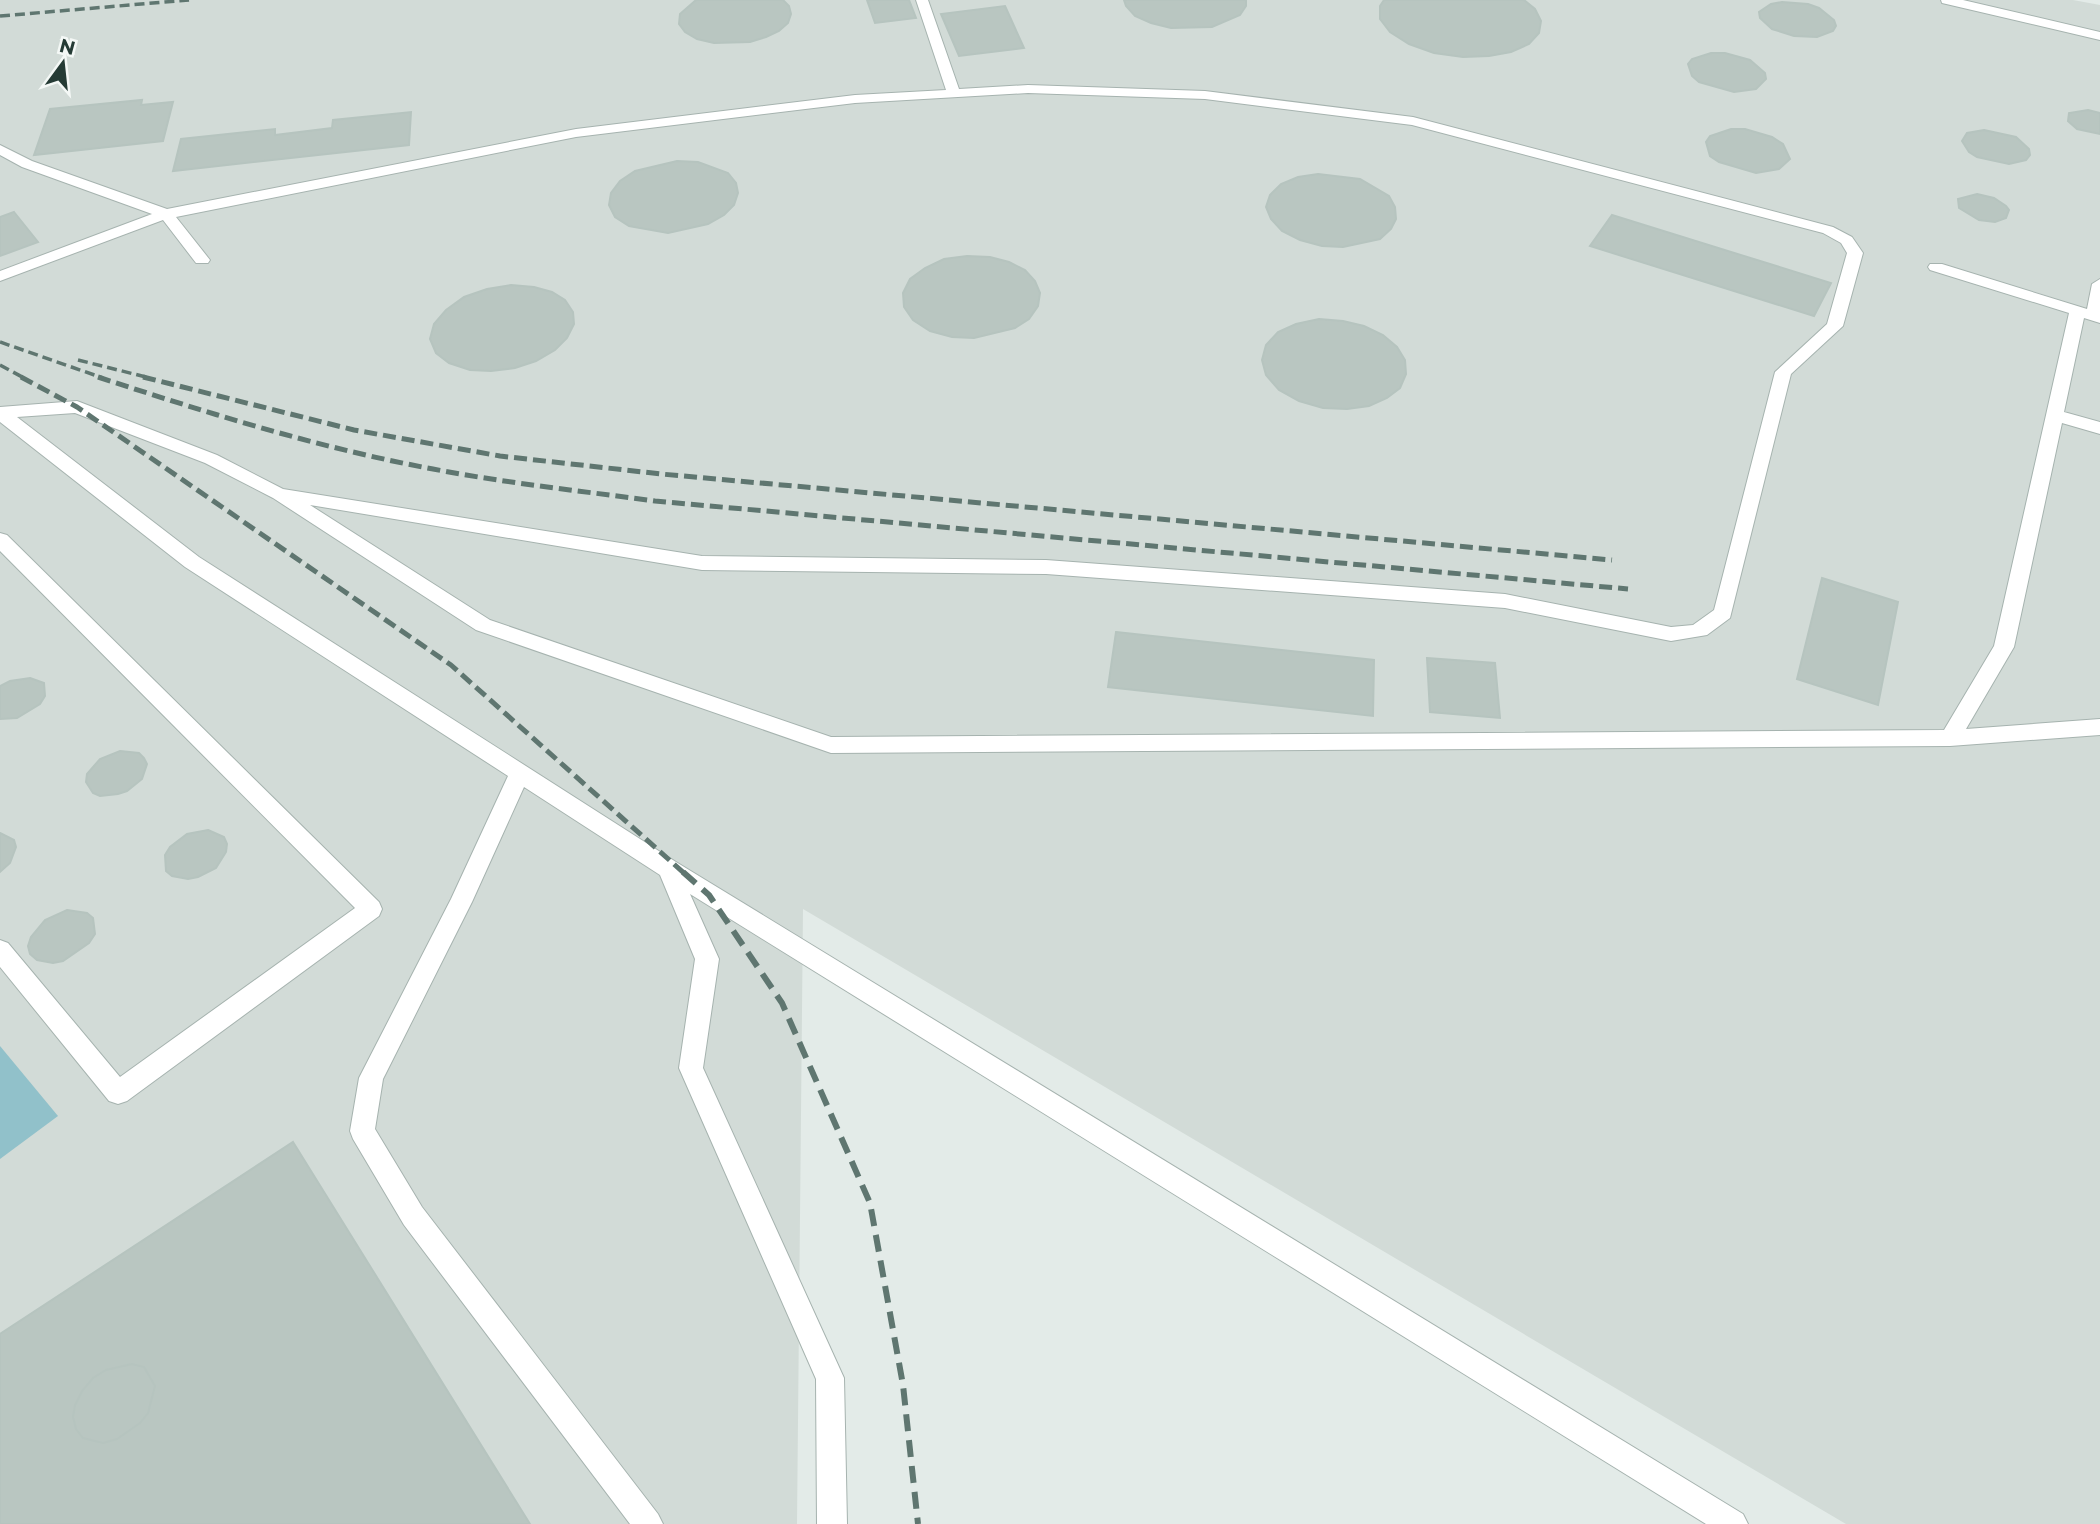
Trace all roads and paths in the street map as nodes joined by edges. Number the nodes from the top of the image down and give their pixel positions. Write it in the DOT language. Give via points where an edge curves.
graph roads {
  1 [pos="922,0"];
  2 [pos="1947,0"];
  3 [pos="2100,36"];
  4 [pos="954,93"];
  5 [pos="0,149"];
  6 [pos="166,214"];
  7 [pos="202,260"];
  8 [pos="1936,267"];
  9 [pos="0,276"];
  10 [pos="2100,284"];
  11 [pos="2090,315"];
  12 [pos="0,413"];
  13 [pos="2054,415"];
  14 [pos="2100,428"];
  15 [pos="279,494"];
  16 [pos="0,540"];
  17 [pos="2100,727"];
  18 [pos="1950,738"];
  19 [pos="520,773"];
  20 [pos="668,869"];
  21 [pos="0,950"];
  22 [pos="648,1524"];
  23 [pos="832,1524"];
  24 [pos="1733,1524"];
  1 -- 4 [label="lane"];
  2 -- 3 [label="lane"];
  4 -- 6 [label="lane" via="855,99 576,133"];
  4 -- 15 [label="lane" via="1028,89 1205,95 1413,121 1839,234 1856,253 1835,326 1783,372 1723,613 1702,631 1671,634 1505,601 1046,567 702,563"];
  5 -- 6 [label="lane" via="27,164"];
  6 -- 7 [label="lane"];
  6 -- 9 [label="lane"];
  8 -- 11 [label="lane"];
  10 -- 11 [label="lane"];
  11 -- 13 [label="lane"];
  12 -- 15 [label="lane" via="77,407 211,459"];
  12 -- 19 [label="lane" via="192,562"];
  13 -- 14 [label="lane"];
  13 -- 18 [label="lane" via="2004,647"];
  15 -- 18 [label="lane" via="483,625 831,745"];
  16 -- 21 [label="lane" via="371,909 118,1093"];
  17 -- 18 [label="lane"];
  19 -- 20 [label="lane"];
  19 -- 22 [label="lane" via="461,902 371,1078 362,1132 413,1216"];
  20 -- 23 [label="lane" via="707,959 691,1069 830,1378"];
  20 -- 24 [label="lane"];
}
